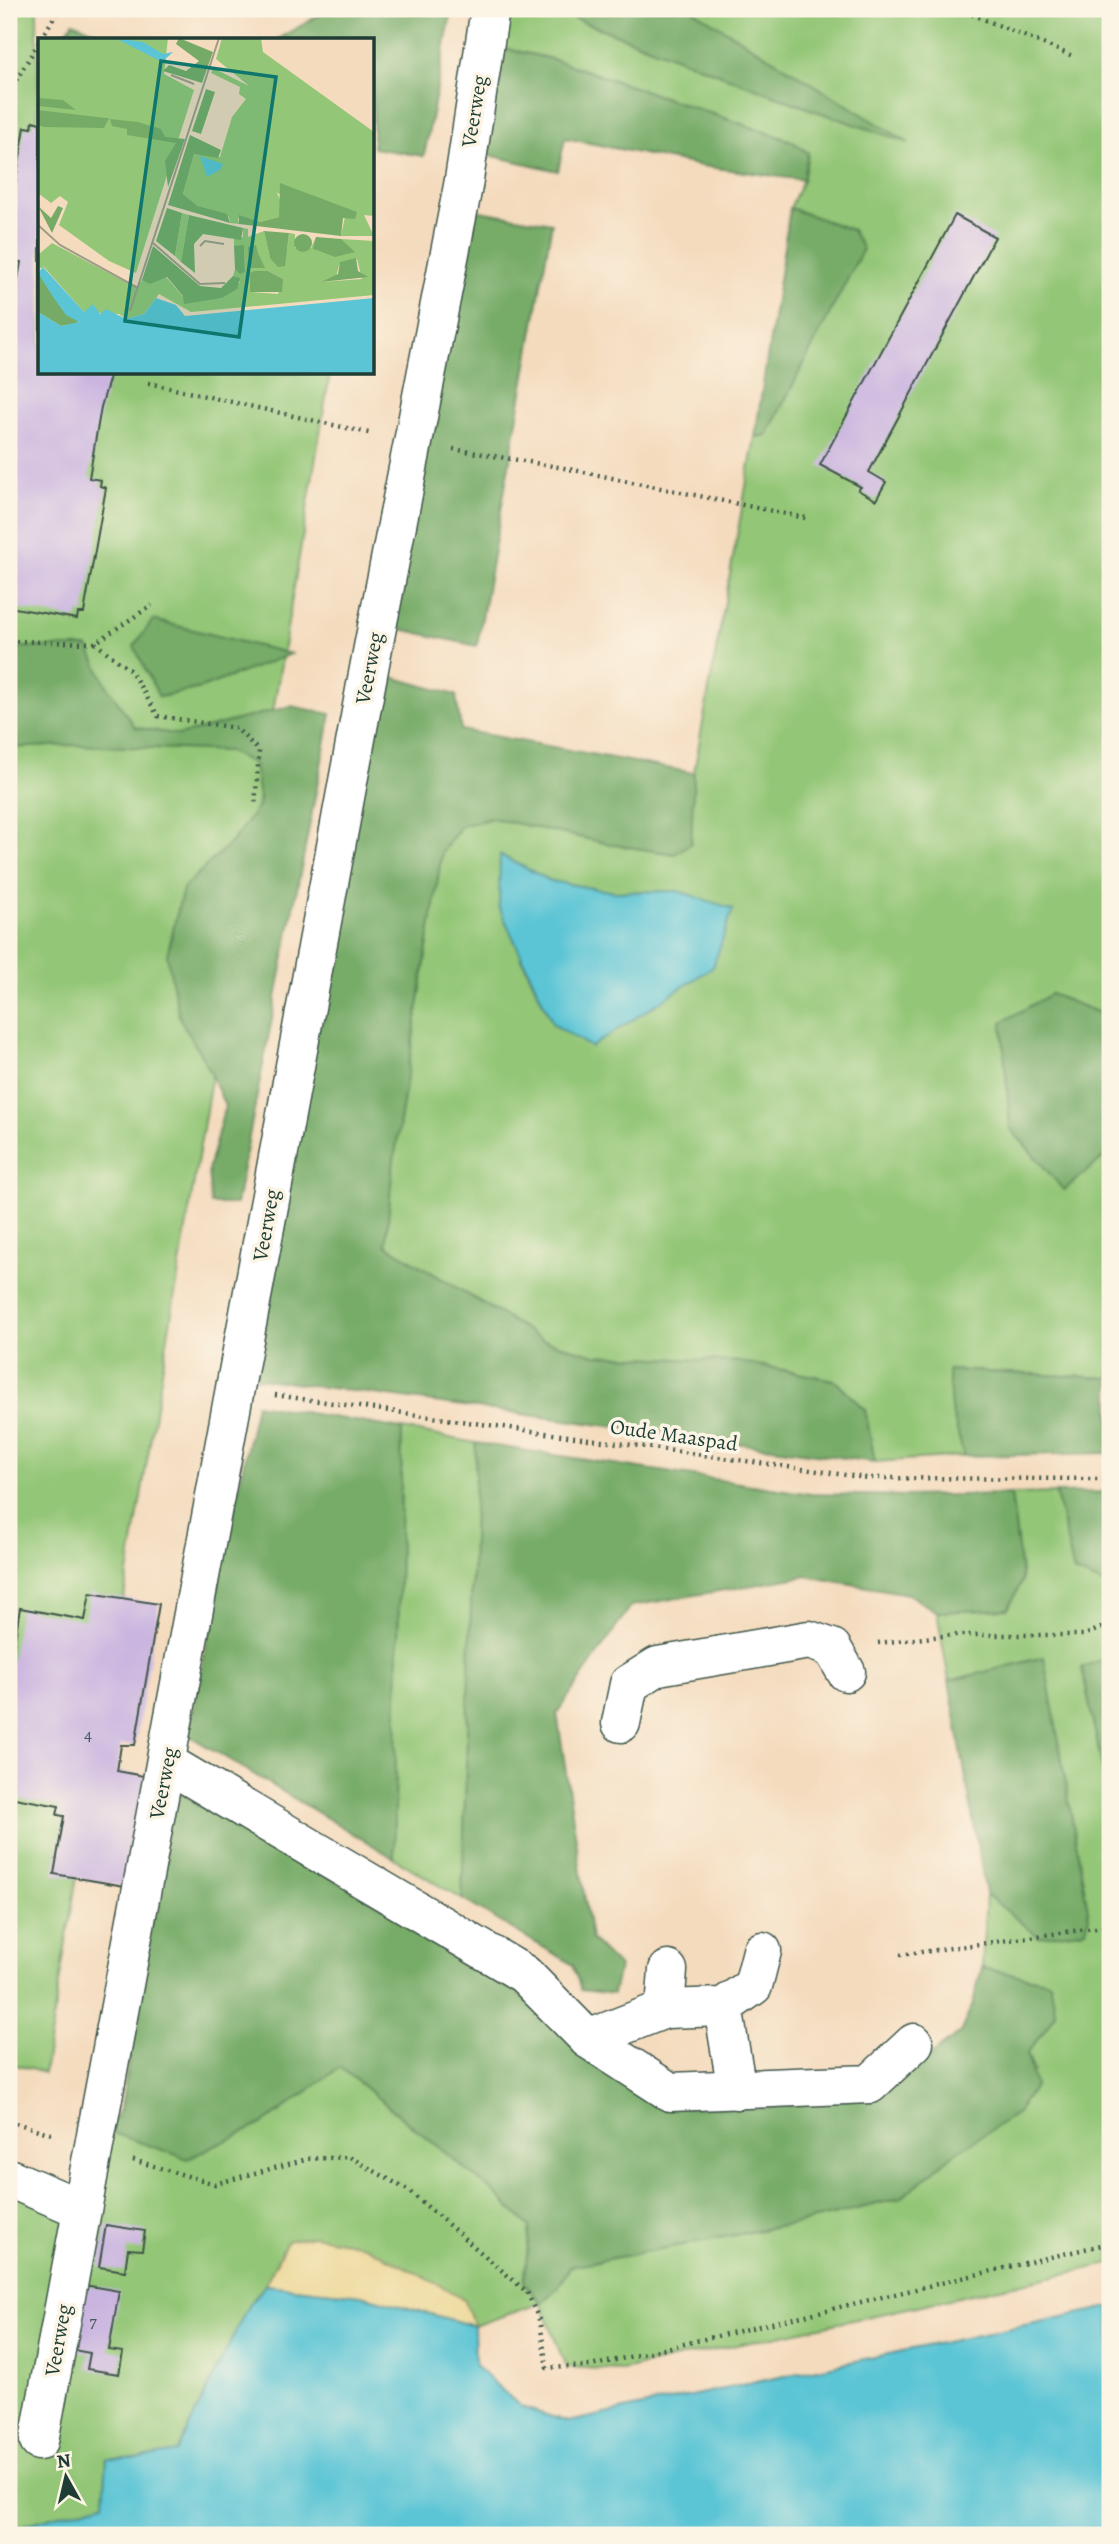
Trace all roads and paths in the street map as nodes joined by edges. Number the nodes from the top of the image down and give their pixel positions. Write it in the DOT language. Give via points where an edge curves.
graph roads {
  1 [pos="59,9"];
  2 [pos="490,9"];
  3 [pos="959,9"];
  4 [pos="42,38"];
  5 [pos="38,44"];
  6 [pos="1075,57"];
  7 [pos="9,92"];
  8 [pos="148,383"];
  9 [pos="412,443"];
  10 [pos="806,518"];
  11 [pos="152,605"];
  12 [pos="9,641"];
  13 [pos="94,643"];
  14 [pos="255,806"];
  15 [pos="236,1390"];
  16 [pos="1110,1479"];
  17 [pos="1110,1623"];
  18 [pos="839,1660"];
  19 [pos="621,1723"];
  20 [pos="167,1763"];
  21 [pos="1110,1926"];
  22 [pos="762,1951"];
  23 [pos="900,1955"];
  24 [pos="668,1970"];
  25 [pos="723,2007"];
  26 [pos="665,2009"];
  27 [pos="588,2039"];
  28 [pos="914,2043"];
  29 [pos="737,2090"];
  30 [pos="92,2147"];
  31 [pos="9,2178"];
  32 [pos="81,2209"];
  33 [pos="1110,2243"];
  34 [pos="39,2441"];
  1 -- 4 [label="path"];
  2 -- 9 [label="street, Veerweg" via="463,186"];
  3 -- 6 [label="path"];
  5 -- 7 [label="path"];
  8 -- 9 [label="path"];
  9 -- 10 [label="path" via="564,468"];
  9 -- 15 [label="street, Veerweg"];
  11 -- 13 [label="path"];
  12 -- 13 [label="path"];
  13 -- 14 [label="path" via="131,671 158,716 236,728 259,751"];
  15 -- 16 [label="path, Oude Maaspad" via="867,1478"];
  15 -- 20 [label="street, Veerweg"];
  17 -- 18 [label="path" via="1085,1635 952,1635"];
  18 -- 19 [label="street" via="809,1640 658,1666 629,1684"];
  20 -- 27 [label="street" via="524,1974"];
  20 -- 30 [label="street, Veerweg"];
  21 -- 23 [label="path"];
  22 -- 25 [label="street" via="753,1986"];
  24 -- 26 [label="street"];
  25 -- 26 [label="street"];
  25 -- 29 [label="street"];
  26 -- 27 [label="street"];
  27 -- 29 [label="street" via="670,2092"];
  28 -- 29 [label="street" via="870,2084"];
  30 -- 32 [label="street, Veerweg"];
  30 -- 33 [label="path" via="215,2184 307,2159 350,2157 409,2191 527,2291 540,2322 547,2368 591,2366"];
  31 -- 32 [label="street"];
  32 -- 34 [label="street, Veerweg"];
}
